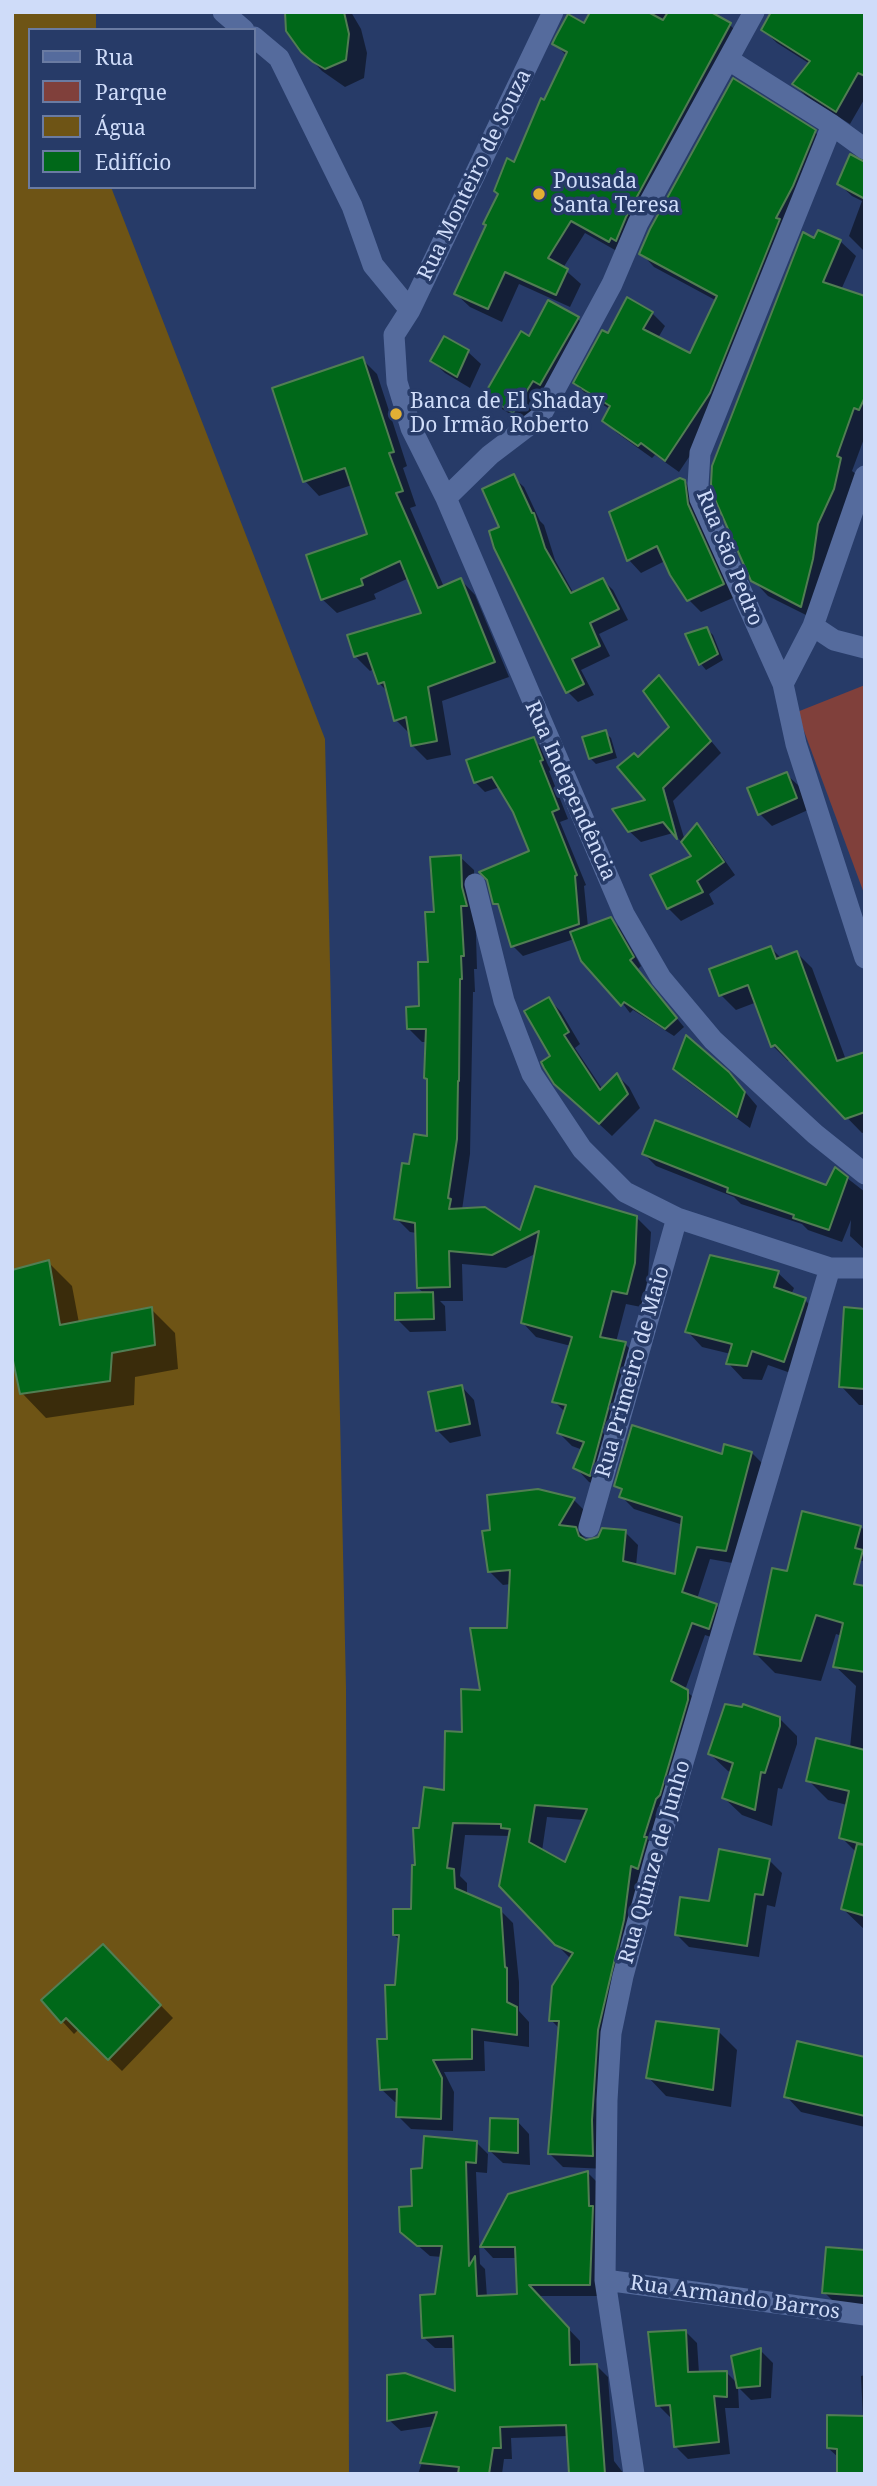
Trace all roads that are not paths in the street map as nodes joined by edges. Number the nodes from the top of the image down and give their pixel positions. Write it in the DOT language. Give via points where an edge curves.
graph roads {
  1 [pos="223,12"];
  2 [pos="553,12"];
  3 [pos="754,12"];
  4 [pos="242,28"];
  5 [pos="256,39"];
  6 [pos="729,60"];
  7 [pos="832,125"];
  8 [pos="865,149"];
  9 [pos="410,310"];
  10 [pos="394,335"];
  11 [pos="865,476"];
  12 [pos="446,498"];
  13 [pos="813,626"];
  14 [pos="865,648"];
  15 [pos="783,684"];
  16 [pos="475,884"];
  17 [pos="865,958"];
  18 [pos="865,1174"];
  19 [pos="677,1218"];
  20 [pos="830,1268"];
  21 [pos="865,1268"];
  22 [pos="589,1527"];
  23 [pos="604,2280"];
  24 [pos="865,2315"];
  25 [pos="634,2474"];
  1 -- 4 [label="street"];
  2 -- 9 [label="street, Rua Monteiro de Souza"];
  3 -- 6 [label="street"];
  5 -- 9 [label="street" via="279,58 352,206 373,265"];
  6 -- 7 [label="street"];
  6 -- 12 [label="street" via="638,223 612,284 540,417 490,455"];
  7 -- 8 [label="street"];
  7 -- 15 [label="street, Rua São Pedro" via="700,453 698,471 700,499"];
  9 -- 10 [label="street, Rua Monteiro de Souza"];
  10 -- 12 [label="street, Rua Independência" via="397,382 411,428"];
  11 -- 13 [label="street"];
  12 -- 18 [label="street, Rua Independência" via="624,914 661,978 713,1040"];
  13 -- 14 [label="street" via="834,640"];
  13 -- 15 [label="street"];
  15 -- 17 [label="street, Rua São Pedro" via="796,744"];
  16 -- 19 [label="street" via="504,1001 532,1074 582,1149 607,1175 625,1192"];
  19 -- 20 [label="street"];
  19 -- 22 [label="street, Rua Primeiro de Maio"];
  20 -- 21 [label="street"];
  20 -- 23 [label="street, Rua Quinze de Junho" via="623,1976 611,2033"];
  23 -- 24 [label="street, Rua Armando Barros"];
  23 -- 25 [label="street, Rua Quinze de Junho"];
}
